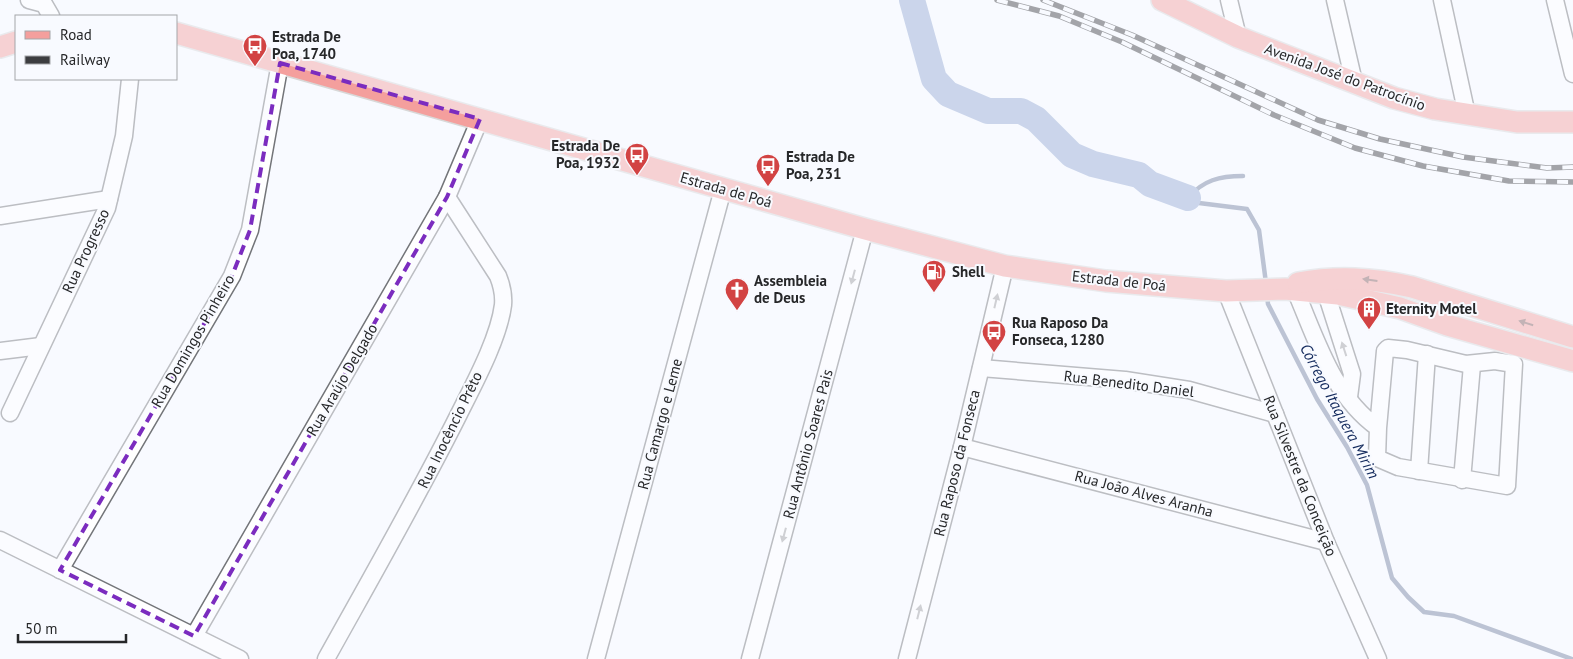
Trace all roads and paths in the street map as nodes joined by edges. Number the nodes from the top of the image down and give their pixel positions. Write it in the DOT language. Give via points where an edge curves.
graph roads {
  1 [pos="30,0"];
  2 [pos="1162,0"];
  3 [pos="1229,0"];
  4 [pos="1336,0"];
  5 [pos="1442,0"];
  6 [pos="1555,0"];
  7 [pos="50,15"];
  8 [pos="178,34"];
  9 [pos="1238,37"];
  10 [pos="15,42"];
  11 [pos="0,47"];
  12 [pos="280,63"];
  13 [pos="1573,74"];
  14 [pos="130,80"];
  15 [pos="1354,82"];
  16 [pos="1468,114"];
  17 [pos="480,119"];
  18 [pos="1573,122"];
  19 [pos="723,189"];
  20 [pos="447,197"];
  21 [pos="109,200"];
  22 [pos="0,216"];
  23 [pos="865,229"];
  24 [pos="1005,266"];
  25 [pos="1280,290"];
  26 [pos="1226,291"];
  27 [pos="1326,293"];
  28 [pos="1464,304"];
  29 [pos="1447,325"];
  30 [pos="1573,337"];
  31 [pos="40,346"];
  32 [pos="0,351"];
  33 [pos="1427,354"];
  34 [pos="1573,361"];
  35 [pos="1472,364"];
  36 [pos="981,368"];
  37 [pos="1349,396"];
  38 [pos="10,413"];
  39 [pos="1275,414"];
  40 [pos="1378,428"];
  41 [pos="962,447"];
  42 [pos="1419,471"];
  43 [pos="1462,480"];
  44 [pos="0,540"];
  45 [pos="1326,542"];
  46 [pos="60,570"];
  47 [pos="194,636"];
  48 [pos="240,659"];
  49 [pos="326,659"];
  50 [pos="596,659"];
  51 [pos="750,659"];
  52 [pos="909,659"];
  53 [pos="1378,659"];
  1 -- 7 [label="street" via="44,4"];
  2 -- 9 [label="main road, Avenida José do Patrocínio"];
  3 -- 9 [label="street"];
  4 -- 15 [label="street"];
  5 -- 16 [label="street"];
  6 -- 13 [label="street"];
  8 -- 12 [label="main road, Estrada de Poá"];
  9 -- 15 [label="main road, Avenida José do Patrocínio"];
  10 -- 11 [label="main road"];
  12 -- 17 [label="main road, Estrada de Poá"];
  12 -- 46 [label="street, Rua Domingos Pinheiro" via="250,230 232,276"];
  14 -- 21 [label="street, Rua Progresso" via="124,136"];
  15 -- 16 [label="main road, Avenida José do Patrocínio" via="1394,98"];
  16 -- 18 [label="main road, Avenida José do Patrocínio" via="1517,122"];
  17 -- 19 [label="main road, Estrada de Poá"];
  17 -- 20 [label="street, Rua Araújo Delgado"];
  19 -- 23 [label="main road, Estrada de Poá"];
  19 -- 50 [label="street, Rua Camargo e Leme"];
  20 -- 47 [label="street, Rua Araújo Delgado"];
  20 -- 49 [label="street, Rua Inocêncio Prêto" via="498,276 503,290 503,306 474,385 427,479"];
  21 -- 22 [label="street"];
  21 -- 31 [label="street, Rua Progresso"];
  23 -- 24 [label="main road, Estrada de Poá"];
  23 -- 51 [label="street, Rua Antônio Soares Pais, one-way"];
  24 -- 26 [label="main road, Estrada de Poá" via="1106,281"];
  36 -- 24 [label="street, Rua Raposo da Fonseca, one-way"];
  25 -- 26 [label="main road, Estrada de Poá"];
  25 -- 27 [label="main road, Estrada de Poá"];
  28 -- 25 [label="main road, one-way" via="1412,287 1357,278 1300,282"];
  25 -- 37 [label="street" via="1335,382"];
  26 -- 39 [label="street, Rua Silvestre da Conceição"];
  27 -- 29 [label="main road, Estrada de Poá" via="1400,308"];
  37 -- 27 [label="street, one-way" via="1352,374"];
  28 -- 29 [label="main road"];
  30 -- 28 [label="main road, one-way"];
  29 -- 34 [label="main road, Estrada de Poá"];
  31 -- 32 [label="street"];
  31 -- 38 [label="street, Rua Progresso"];
  33 -- 35 [label="street"];
  33 -- 40 [label="street" via="1391,347 1385,351"];
  33 -- 42 [label="street"];
  35 -- 43 [label="street"];
  35 -- 43 [label="street" via="1495,360 1514,364 1507,486"];
  36 -- 39 [label="street, Rua Benedito Daniel" via="1125,380 1189,390"];
  36 -- 41 [label="street, Rua Raposo da Fonseca"];
  37 -- 40 [label="street" via="1357,409"];
  39 -- 45 [label="street, Rua Silvestre da Conceição"];
  40 -- 42 [label="street" via="1378,458 1398,467"];
  41 -- 45 [label="street, Rua João Alves Aranha"];
  52 -- 41 [label="street, Rua Raposo da Fonseca, one-way"];
  42 -- 43 [label="street"];
  44 -- 46 [label="street"];
  45 -- 53 [label="street, Rua Silvestre da Conceição"];
  46 -- 47 [label="street"];
  47 -- 48 [label="street"];
}
